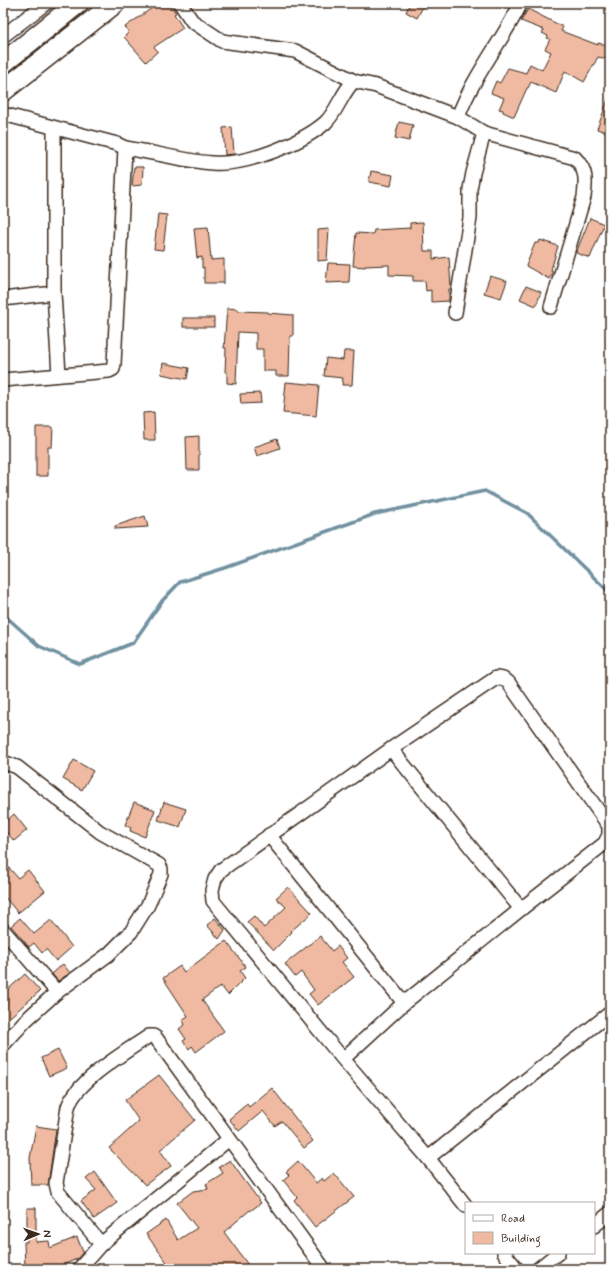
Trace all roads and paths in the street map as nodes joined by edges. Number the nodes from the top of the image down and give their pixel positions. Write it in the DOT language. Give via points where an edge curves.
graph roads {
  1 [pos="46,3"];
  2 [pos="78,3"];
  3 [pos="115,3"];
  4 [pos="180,3"];
  5 [pos="521,3"];
  6 [pos="3,36"];
  7 [pos="3,63"];
  8 [pos="354,81"];
  9 [pos="3,91"];
  10 [pos="3,114"];
  11 [pos="458,117"];
  12 [pos="54,128"];
  13 [pos="484,133"];
  14 [pos="125,148"];
  15 [pos="54,293"];
  16 [pos="3,299"];
  17 [pos="551,307"];
  18 [pos="455,313"];
  19 [pos="58,375"];
  20 [pos="3,380"];
  21 [pos="391,749"];
  22 [pos="3,762"];
  23 [pos="269,835"];
  24 [pos="521,909"];
  25 [pos="3,930"];
  26 [pos="57,992"];
  27 [pos="404,1004"];
  28 [pos="610,1013"];
  29 [pos="3,1045"];
  30 [pos="343,1059"];
  31 [pos="230,1139"];
  32 [pos="428,1158"];
  33 [pos="465,1205"];
  34 [pos="610,1213"];
  35 [pos="595,1225"];
  36 [pos="101,1244"];
  37 [pos="505,1254"];
  38 [pos="557,1254"];
  39 [pos="79,1269"];
  40 [pos="324,1269"];
  41 [pos="517,1269"];
  42 [pos="538,1269"];
  1 -- 6 [label="street"];
  2 -- 7 [label="main road"];
  3 -- 9 [label="main road"];
  4 -- 8 [label="street" via="192,21 222,41 295,51"];
  5 -- 11 [label="street" via="477,77"];
  8 -- 11 [label="street" via="402,95"];
  8 -- 14 [label="street" via="326,122 308,136 274,152 238,161 213,163"];
  10 -- 12 [label="street"];
  11 -- 13 [label="street"];
  12 -- 14 [label="street"];
  12 -- 15 [label="street"];
  13 -- 17 [label="street" via="575,158 584,171 584,197"];
  13 -- 18 [label="street" via="472,181 470,218"];
  14 -- 19 [label="street" via="114,364 108,371"];
  15 -- 16 [label="street"];
  15 -- 19 [label="street"];
  19 -- 20 [label="street"];
  21 -- 23 [label="street"];
  21 -- 24 [label="street"];
  21 -- 24 [label="street" via="496,678 508,682 609,826 606,843"];
  22 -- 26 [label="street" via="17,767 100,832 159,865 161,869 148,904 131,932 109,954"];
  23 -- 27 [label="street"];
  23 -- 30 [label="street" via="221,870 212,890 213,901"];
  24 -- 27 [label="street"];
  25 -- 26 [label="street"];
  26 -- 29 [label="street"];
  27 -- 30 [label="street"];
  28 -- 32 [label="street"];
  30 -- 32 [label="street"];
  31 -- 36 [label="street"];
  31 -- 36 [label="street" via="153,1036 149,1036 96,1072 70,1100 56,1182 58,1192"];
  31 -- 40 [label="street"];
  32 -- 33 [label="street"];
  34 -- 35 [label="street"];
  36 -- 39 [label="street"];
  37 -- 41 [label="street"];
  38 -- 42 [label="street"];
}
